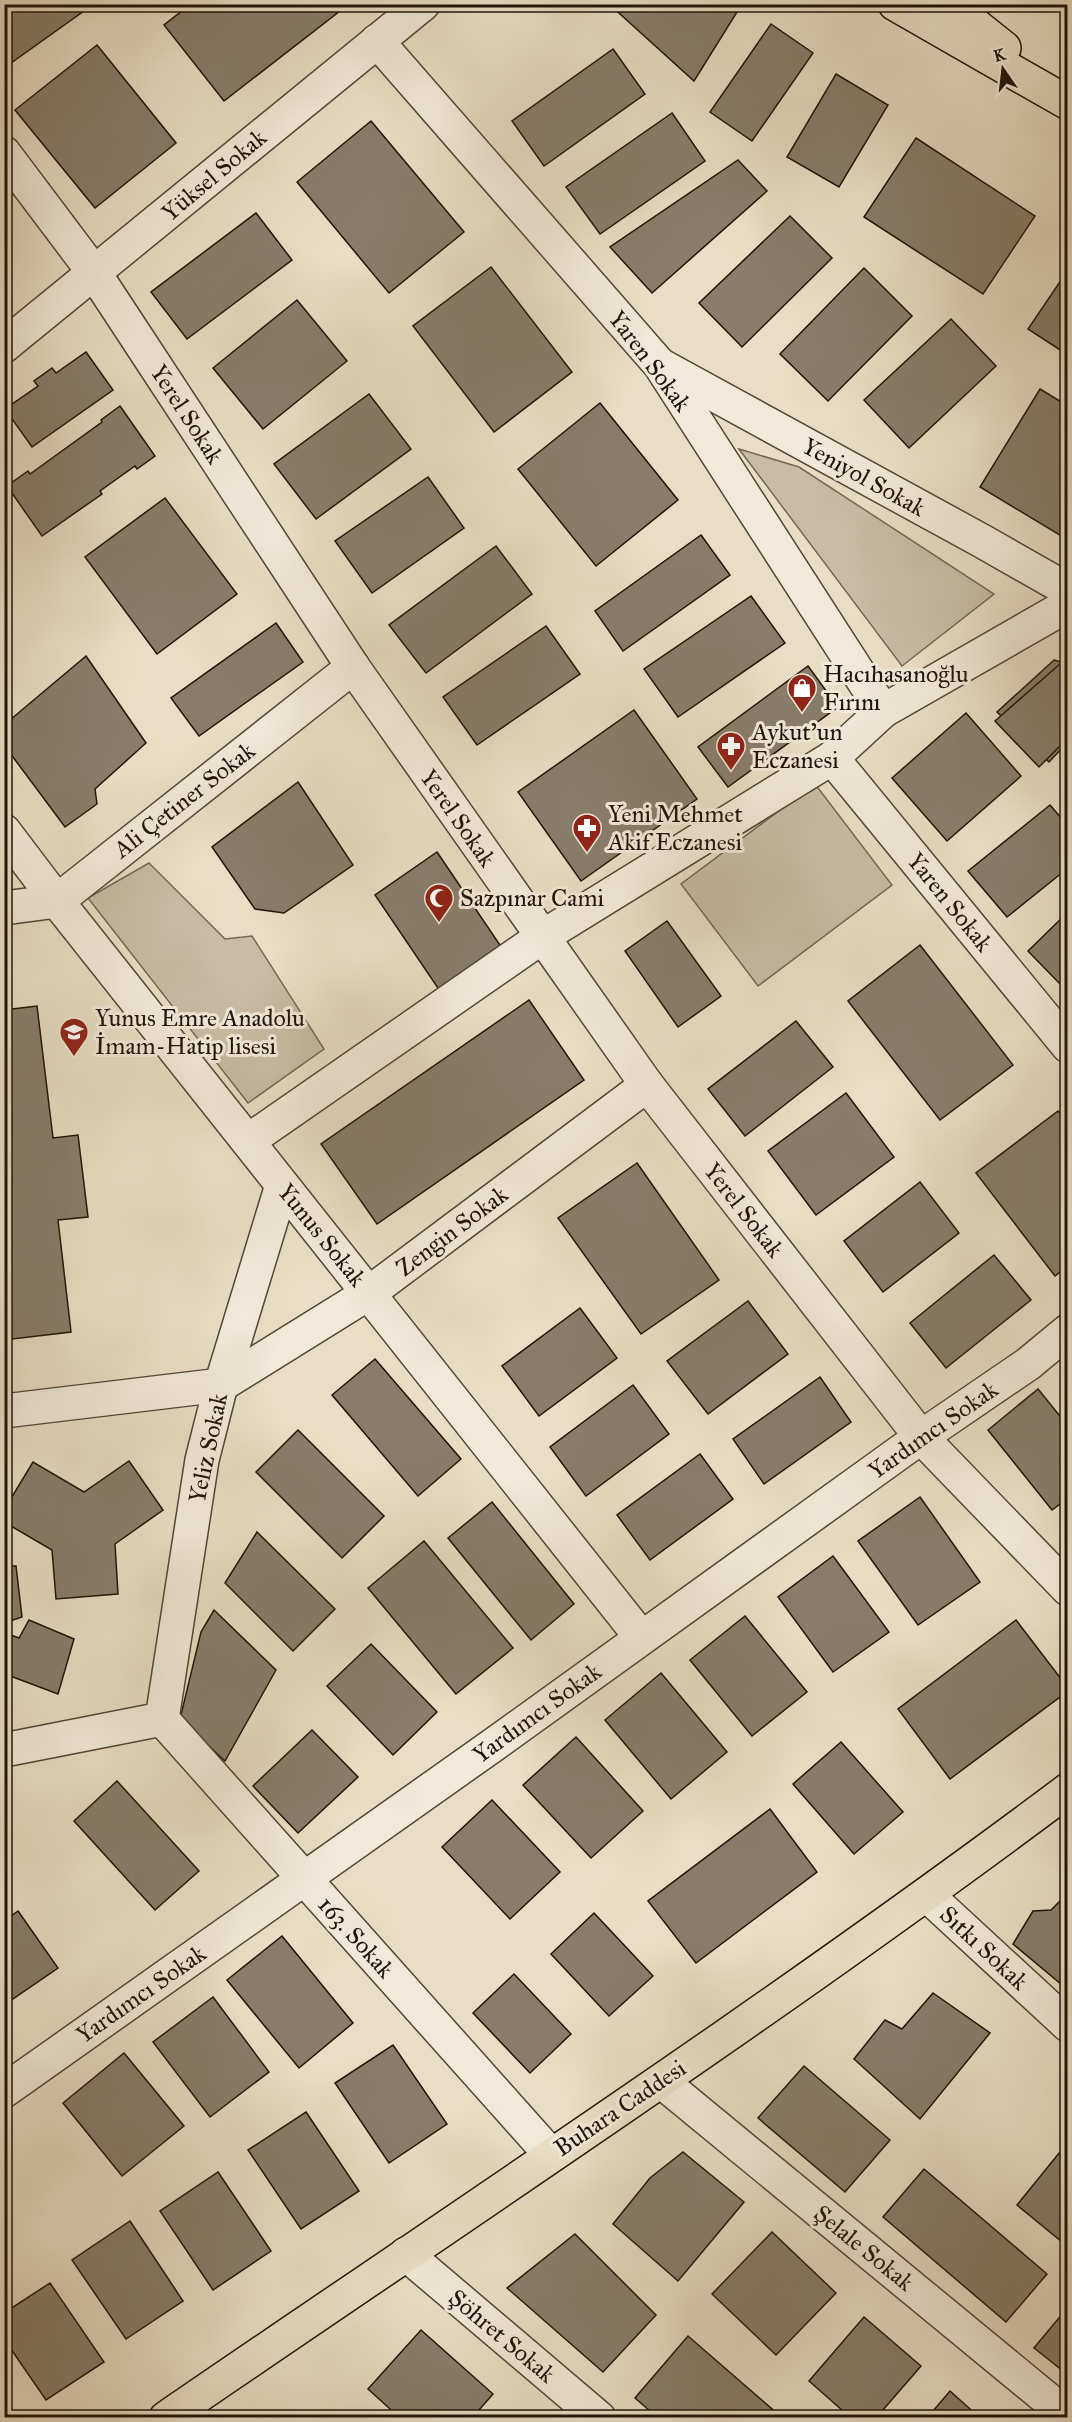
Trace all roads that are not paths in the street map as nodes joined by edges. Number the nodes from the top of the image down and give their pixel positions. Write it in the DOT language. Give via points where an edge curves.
graph roads {
  1 [pos="423,4"];
  2 [pos="895,4"];
  3 [pos="949,4"];
  4 [pos="377,41"];
  5 [pos="1068,98"];
  6 [pos="1068,103"];
  7 [pos="4,153"];
  8 [pos="95,274"];
  9 [pos="4,346"];
  10 [pos="660,365"];
  11 [pos="1068,590"];
  12 [pos="1068,604"];
  13 [pos="353,667"];
  14 [pos="884,711"];
  15 [pos="832,758"];
  16 [pos="4,831"];
  17 [pos="57,901"];
  18 [pos="4,908"];
  19 [pos="542,937"];
  20 [pos="1068,1046"];
  21 [pos="647,1085"];
  22 [pos="248,1141"];
  23 [pos="282,1185"];
  24 [pos="369,1293"];
  25 [pos="1068,1331"];
  26 [pos="221,1385"];
  27 [pos="4,1411"];
  28 [pos="921,1437"];
  29 [pos="1068,1589"];
  30 [pos="641,1637"];
  31 [pos="162,1719"];
  32 [pos="4,1750"];
  33 [pos="1068,1790"];
  34 [pos="304,1879"];
  35 [pos="927,1895"];
  36 [pos="1068,2025"];
  37 [pos="661,2081"];
  38 [pos="4,2091"];
  39 [pos="551,2155"];
  40 [pos="406,2254"];
  41 [pos="170,2416"];
  42 [pos="1068,2416"];
  43 [pos="599,2418"];
  1 -- 4 [label="street, Yüksel Sokak"];
  2 -- 6 [label="main road"];
  3 -- 5 [label="main road"];
  4 -- 8 [label="street, Yüksel Sokak"];
  4 -- 10 [label="street, Yaren Sokak"];
  7 -- 8 [label="street, Yerel Sokak"];
  8 -- 9 [label="street, Yüksel Sokak"];
  8 -- 13 [label="street, Yerel Sokak"];
  10 -- 11 [label="street, Yeniyol Sokak"];
  10 -- 14 [label="street, Yaren Sokak"];
  12 -- 14 [label="street"];
  13 -- 17 [label="street, Ali Çetiner Sokak"];
  13 -- 19 [label="street, Yerel Sokak"];
  14 -- 15 [label="street"];
  15 -- 19 [label="street"];
  15 -- 20 [label="street, Yaren Sokak"];
  16 -- 17 [label="street, Yunus Sokak"];
  17 -- 18 [label="street"];
  17 -- 22 [label="street, Yunus Sokak"];
  19 -- 21 [label="street, Yerel Sokak"];
  19 -- 22 [label="street"];
  21 -- 24 [label="street, Zengin Sokak"];
  21 -- 28 [label="street, Yerel Sokak"];
  22 -- 23 [label="street, Yunus Sokak"];
  23 -- 24 [label="street, Yunus Sokak"];
  23 -- 26 [label="street, Yeliz Sokak"];
  24 -- 26 [label="street, Zengin Sokak"];
  24 -- 30 [label="street, Yunus Sokak"];
  25 -- 28 [label="street, Yardımcı Sokak" via="1028,1364"];
  26 -- 27 [label="street, Zengin Sokak"];
  26 -- 31 [label="street, Yeliz Sokak" via="202,1460"];
  28 -- 29 [label="street, Yerel Sokak"];
  28 -- 30 [label="street, Yardımcı Sokak"];
  30 -- 34 [label="street, Yardımcı Sokak"];
  31 -- 32 [label="street"];
  31 -- 34 [label="street, 163. Sokak"];
  33 -- 35 [label="main road, Buhara Caddesi"];
  34 -- 38 [label="street, Yardımcı Sokak"];
  34 -- 39 [label="street, 163. Sokak"];
  35 -- 36 [label="street, Sıtkı Sokak"];
  35 -- 37 [label="main road, Buhara Caddesi"];
  37 -- 39 [label="main road, Buhara Caddesi"];
  37 -- 42 [label="street, Şelale Sokak"];
  39 -- 40 [label="main road, Buhara Caddesi"];
  40 -- 41 [label="main road, Buhara Caddesi"];
  40 -- 43 [label="street, Şöhret Sokak"];
}
